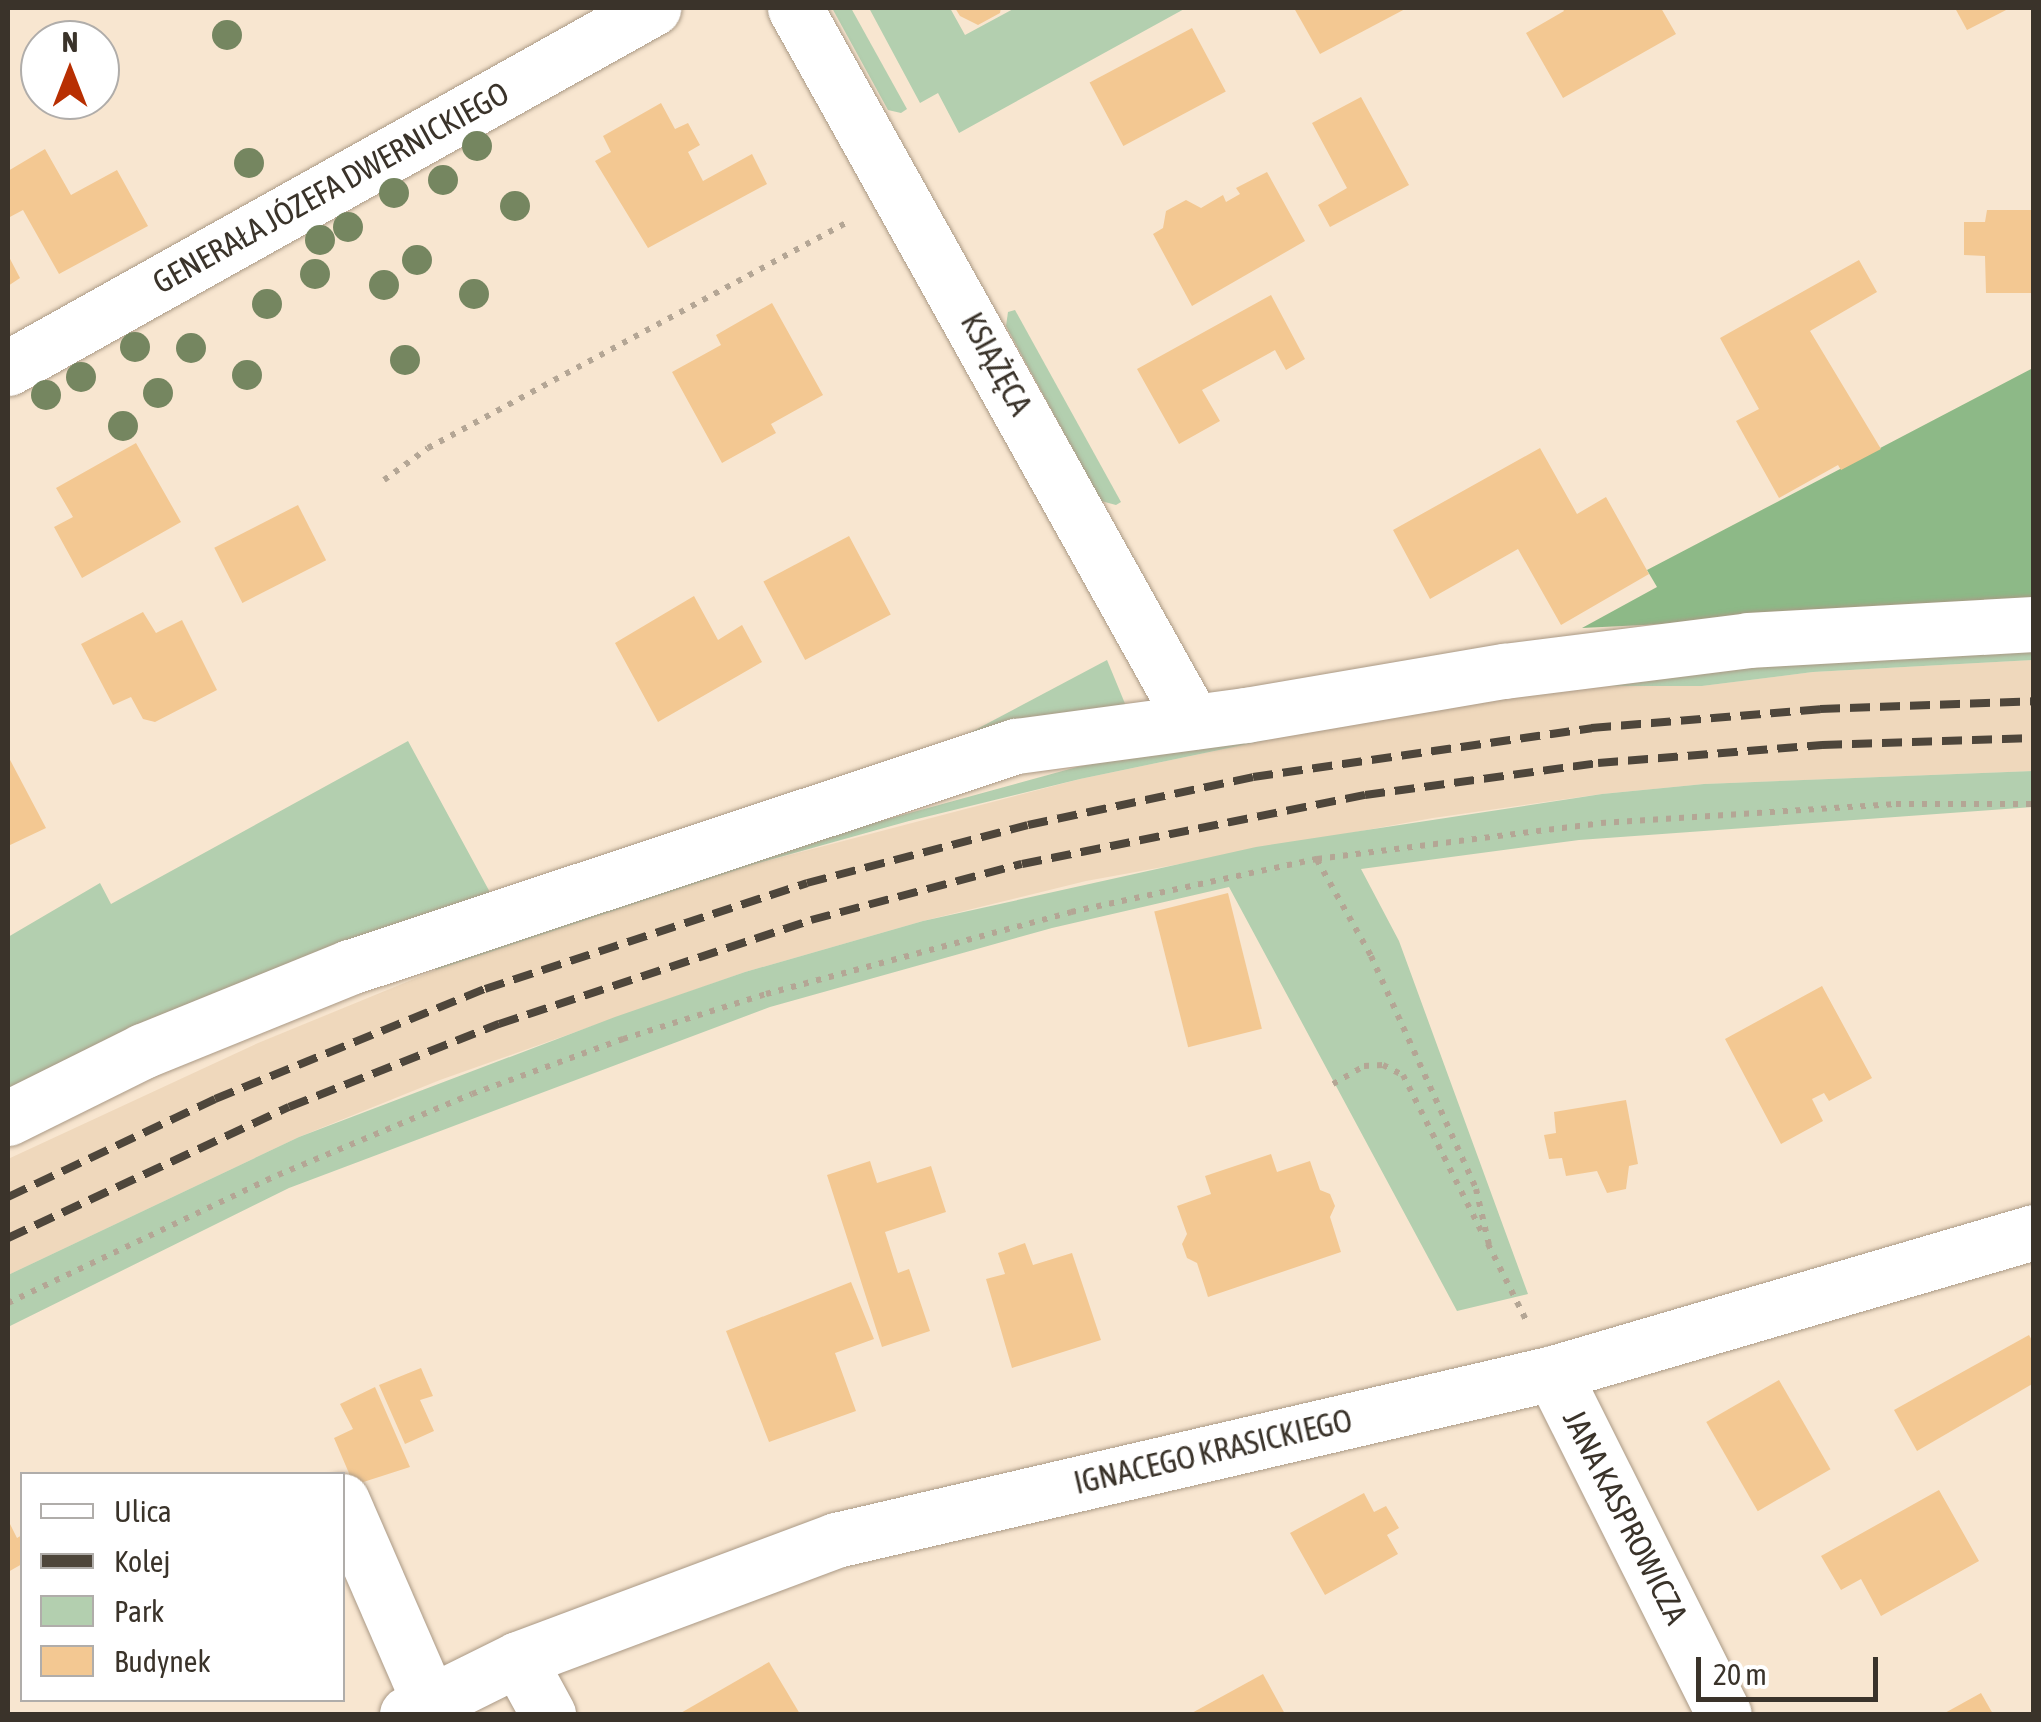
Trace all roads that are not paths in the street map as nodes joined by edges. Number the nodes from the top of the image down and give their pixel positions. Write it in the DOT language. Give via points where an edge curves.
graph roads {
  1 [pos="654,8"];
  2 [pos="795,8"];
  3 [pos="8,368"];
  4 [pos="2034,624"];
  5 [pos="1193,722"];
  6 [pos="8,1118"];
  7 [pos="2034,1232"];
  8 [pos="1552,1372"];
  9 [pos="345,1510"];
  10 [pos="518,1659"];
  11 [pos="418,1709"];
  12 [pos="548,1714"];
  13 [pos="1724,1714"];
  1 -- 3 [label="street, GENERAŁA JÓZEFA DWERNICKIEGO"];
  2 -- 5 [label="street, KSIĄŻĘCA"];
  4 -- 5 [label="street" via="1748,640 1504,670"];
  5 -- 6 [label="street" via="1016,746 499,915 143,1051"];
  7 -- 8 [label="street, IGNACEGO KRASICKIEGO"];
  8 -- 10 [label="street, IGNACEGO KRASICKIEGO" via="836,1540"];
  8 -- 13 [label="street, JANA KASPROWICZA"];
  9 -- 11 [label="street"];
  10 -- 11 [label="street, IGNACEGO KRASICKIEGO"];
  10 -- 12 [label="street"];
}
